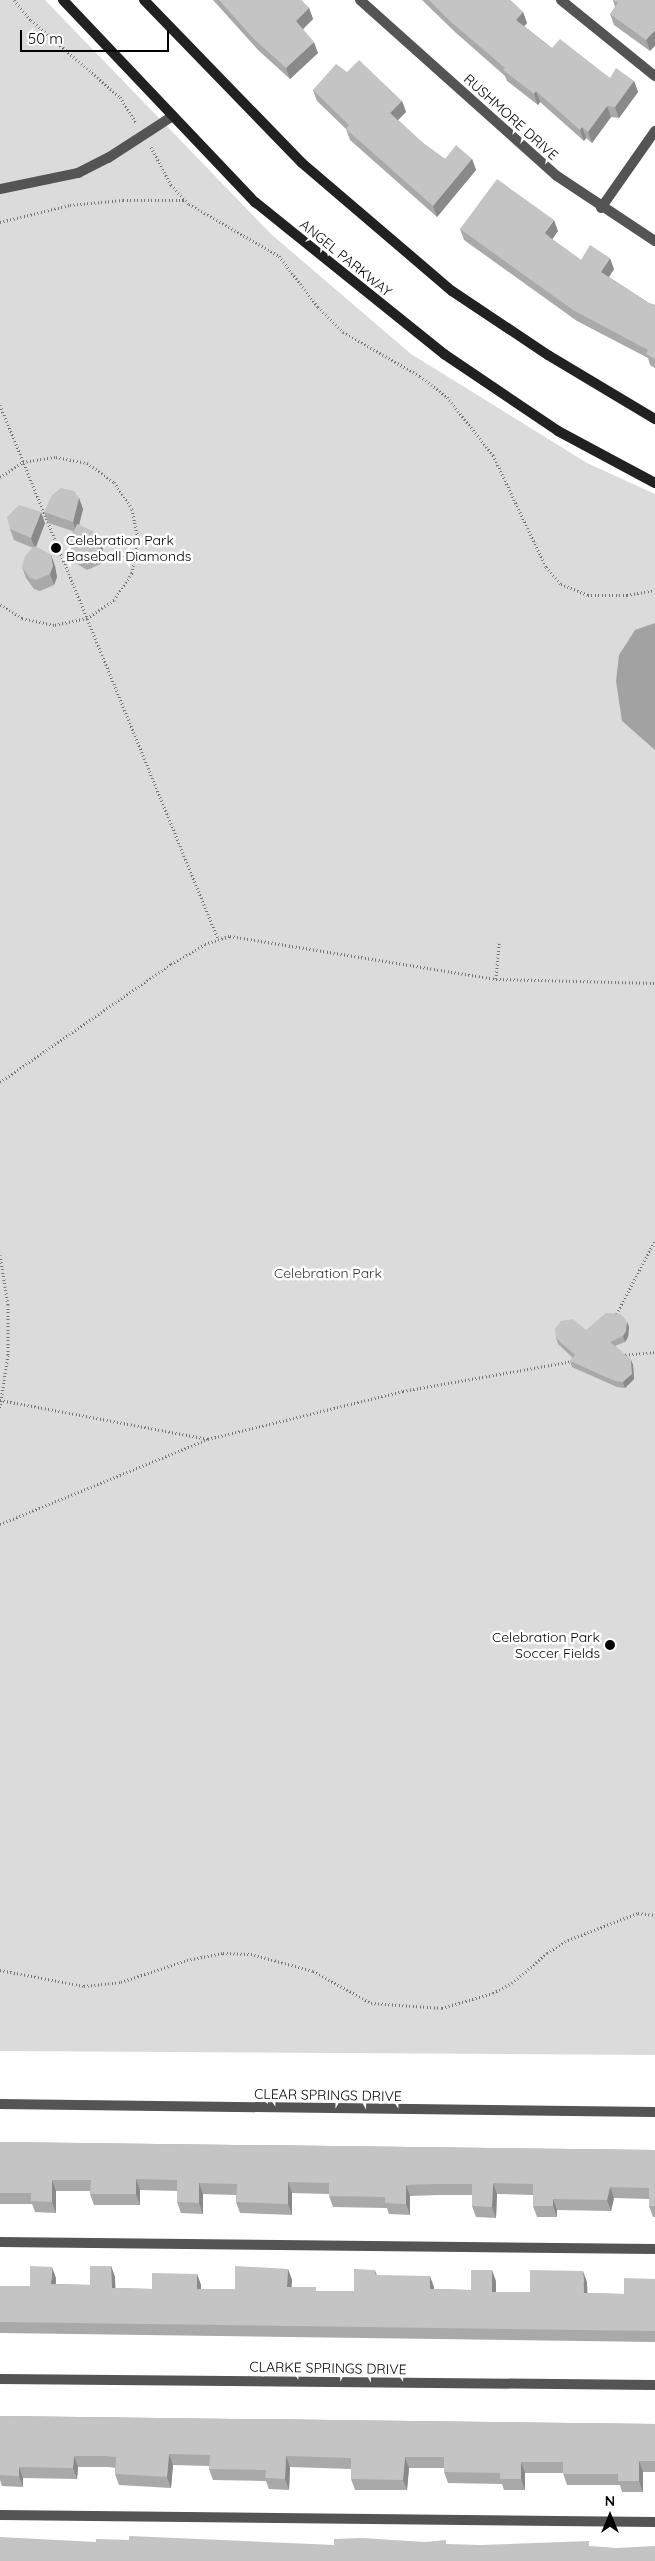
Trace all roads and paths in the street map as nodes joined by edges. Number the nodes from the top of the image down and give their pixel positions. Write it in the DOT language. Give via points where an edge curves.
graph roads {
  1 [pos="14,0"];
  2 [pos="62,0"];
  3 [pos="144,0"];
  4 [pos="360,0"];
  5 [pos="564,1"];
  6 [pos="655,76"];
  7 [pos="173,116"];
  8 [pos="655,131"];
  9 [pos="144,135"];
  10 [pos="0,189"];
  11 [pos="186,200"];
  12 [pos="601,208"];
  13 [pos="0,222"];
  14 [pos="655,241"];
  15 [pos="0,405"];
  16 [pos="655,419"];
  17 [pos="23,462"];
  18 [pos="0,477"];
  19 [pos="655,483"];
  20 [pos="655,590"];
  21 [pos="0,604"];
  22 [pos="87,618"];
  23 [pos="218,940"];
  24 [pos="499,941"];
  25 [pos="496,979"];
  26 [pos="655,983"];
  27 [pos="0,1082"];
  28 [pos="655,1240"];
  29 [pos="0,1255"];
  30 [pos="612,1321"];
  31 [pos="655,1352"];
  32 [pos="620,1355"];
  33 [pos="580,1360"];
  34 [pos="1,1400"];
  35 [pos="0,1407"];
  36 [pos="208,1439"];
  37 [pos="0,1524"];
  38 [pos="655,1915"];
  39 [pos="0,1970"];
  40 [pos="0,2104"];
  41 [pos="655,2112"];
  42 [pos="0,2242"];
  43 [pos="655,2249"];
  44 [pos="0,2379"];
  45 [pos="655,2386"];
  46 [pos="0,2515"];
  47 [pos="655,2522"];
  1 -- 9 [label="path" via="31,20 120,97"];
  2 -- 7 [label="main road, ANGEL PARKWAY"];
  3 -- 16 [label="main road" via="302,163 452,292"];
  4 -- 12 [label="street, RUSHMORE DRIVE" via="557,176"];
  5 -- 6 [label="street"];
  7 -- 9 [label="street"];
  7 -- 19 [label="main road, ANGEL PARKWAY" via="255,202 444,354 558,430"];
  8 -- 12 [label="street"];
  9 -- 10 [label="street" via="78,173"];
  9 -- 11 [label="path" via="171,185"];
  11 -- 13 [label="path" via="123,200 70,206"];
  11 -- 20 [label="path" via="279,256 318,307 342,332 420,376 446,397 472,425 493,455 546,567 561,584 588,595 627,595"];
  12 -- 14 [label="street, RUSHMORE DRIVE"];
  15 -- 17 [label="path"];
  17 -- 18 [label="path"];
  17 -- 22 [label="path"];
  17 -- 22 [label="path" via="56,456 88,464 114,482 132,509 138,541 132,573 114,600"];
  21 -- 22 [label="path" via="22,618 54,625"];
  22 -- 23 [label="path"];
  23 -- 25 [label="path" via="230,936"];
  23 -- 27 [label="path" via="172,964"];
  24 -- 25 [label="path"];
  25 -- 26 [label="path"];
  28 -- 30 [label="path"];
  29 -- 34 [label="path" via="8,1305 8,1355"];
  31 -- 32 [label="path"];
  33 -- 36 [label="path" via="403,1391"];
  34 -- 35 [label="path"];
  34 -- 36 [label="path"];
  36 -- 37 [label="path"];
  38 -- 39 [label="path" via="638,1913 568,1940 512,1983 493,1993 442,2008 371,2003 314,1971 251,1954 223,1953 187,1960 121,1982 84,1986"];
  40 -- 41 [label="street, CLEAR SPRINGS DRIVE"];
  42 -- 43 [label="street"];
  44 -- 45 [label="street, CLARKE SPRINGS DRIVE"];
  46 -- 47 [label="street"];
}
